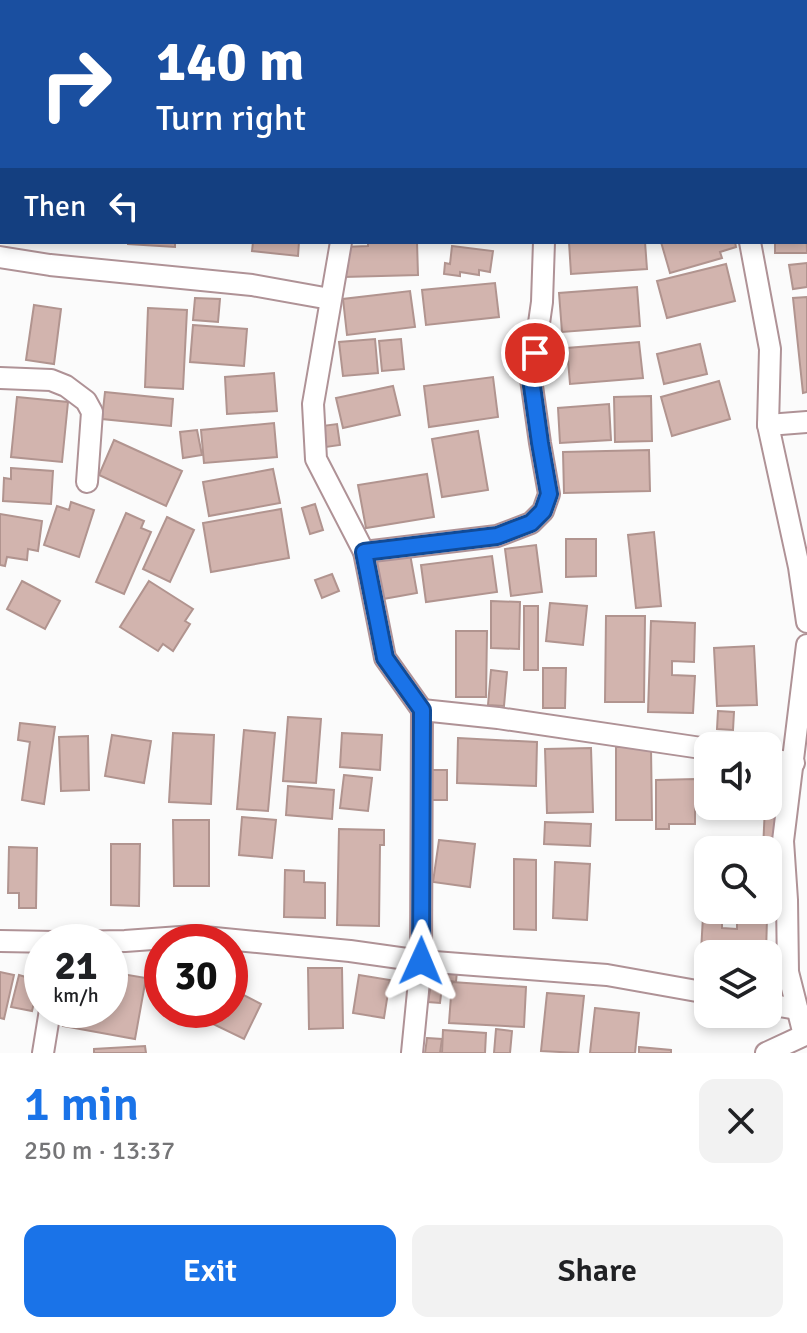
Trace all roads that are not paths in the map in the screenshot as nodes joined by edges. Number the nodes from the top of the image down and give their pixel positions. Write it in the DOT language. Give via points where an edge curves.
graph roads {
  1 [pos="341,244"];
  2 [pos="544,244"];
  3 [pos="750,244"];
  4 [pos="0,257"];
  5 [pos="330,299"];
  6 [pos="0,378"];
  7 [pos="807,422"];
  8 [pos="768,425"];
  9 [pos="87,482"];
  10 [pos="364,552"];
  11 [pos="807,622"];
  12 [pos="807,645"];
  13 [pos="422,710"];
  14 [pos="694,747"];
  15 [pos="782,761"];
  16 [pos="794,763"];
  17 [pos="0,941"];
  18 [pos="24,941"];
  19 [pos="128,941"];
  20 [pos="421,961"];
  21 [pos="694,991"];
  22 [pos="782,1006"];
  23 [pos="797,1009"];
  24 [pos="47,1028"];
  25 [pos="806,1035"];
  26 [pos="43,1053"];
  27 [pos="412,1053"];
  28 [pos="766,1053"];
  1 -- 5 [label="street"];
  2 -- 10 [label="street" via="531,379 549,494 543,511 531,523 497,536"];
  3 -- 8 [label="street" via="770,349"];
  4 -- 5 [label="street" via="252,285"];
  5 -- 10 [label="street" via="313,404 316,459"];
  6 -- 9 [label="street" via="51,380 86,401 92,412"];
  7 -- 8 [label="street"];
  8 -- 11 [label="street"];
  10 -- 13 [label="street" via="385,658"];
  12 -- 16 [label="street"];
  13 -- 14 [label="street"];
  13 -- 20 [label="street"];
  15 -- 16 [label="street"];
  16 -- 23 [label="street" via="783,841 788,972"];
  17 -- 18 [label="street"];
  19 -- 20 [label="street" via="194,936"];
  20 -- 21 [label="street" via="607,975"];
  20 -- 27 [label="street"];
  22 -- 23 [label="street"];
  23 -- 25 [label="street"];
  24 -- 26 [label="street"];
  25 -- 28 [label="street"];
}
